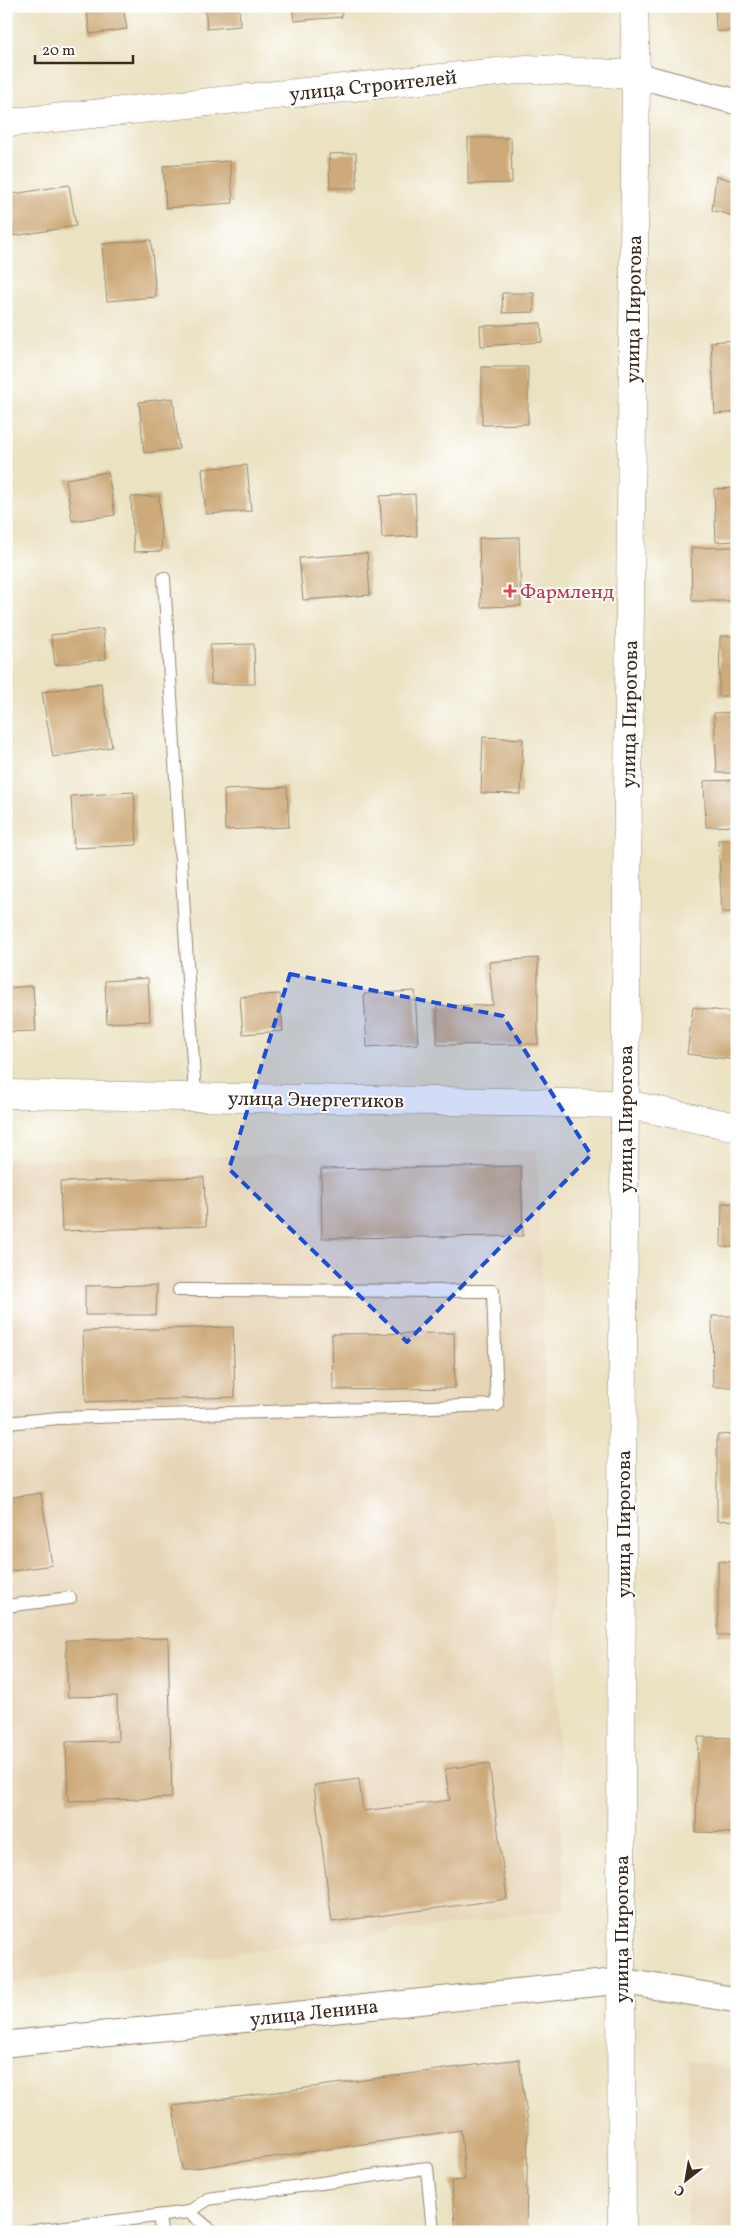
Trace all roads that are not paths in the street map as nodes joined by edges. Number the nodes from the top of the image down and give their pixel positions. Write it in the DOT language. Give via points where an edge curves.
graph roads {
  1 [pos="634,6"];
  2 [pos="636,75"];
  3 [pos="737,102"];
  4 [pos="6,123"];
  5 [pos="164,578"];
  6 [pos="6,1094"];
  7 [pos="195,1096"];
  8 [pos="625,1104"];
  9 [pos="737,1127"];
  10 [pos="179,1290"];
  11 [pos="6,1423"];
  12 [pos="70,1598"];
  13 [pos="6,1606"];
  14 [pos="621,1980"];
  15 [pos="737,2000"];
  16 [pos="6,2044"];
  17 [pos="189,2212"];
  18 [pos="159,2216"];
  19 [pos="25,2232"];
  20 [pos="161,2232"];
  21 [pos="213,2232"];
  22 [pos="433,2232"];
  23 [pos="622,2232"];
  1 -- 2 [label="street, улица Пирогова"];
  2 -- 3 [label="street, улица Строителей"];
  2 -- 4 [label="street, улица Строителей" via="527,68"];
  2 -- 8 [label="street, улица Пирогова"];
  5 -- 7 [label="lane"];
  6 -- 7 [label="street, улица Энергетиков"];
  7 -- 8 [label="street, улица Энергетиков"];
  8 -- 9 [label="street, улица Энергетиков"];
  8 -- 14 [label="street, улица Пирогова"];
  10 -- 11 [label="lane" via="493,1290 497,1406 59,1418"];
  12 -- 13 [label="lane"];
  14 -- 15 [label="street, улица Ленина"];
  14 -- 16 [label="street, улица Ленина"];
  14 -- 23 [label="street, улица Пирогова"];
  17 -- 18 [label="lane"];
  17 -- 21 [label="lane"];
  17 -- 22 [label="lane" via="208,2199 427,2168"];
  18 -- 19 [label="lane"];
  18 -- 20 [label="lane"];
}
